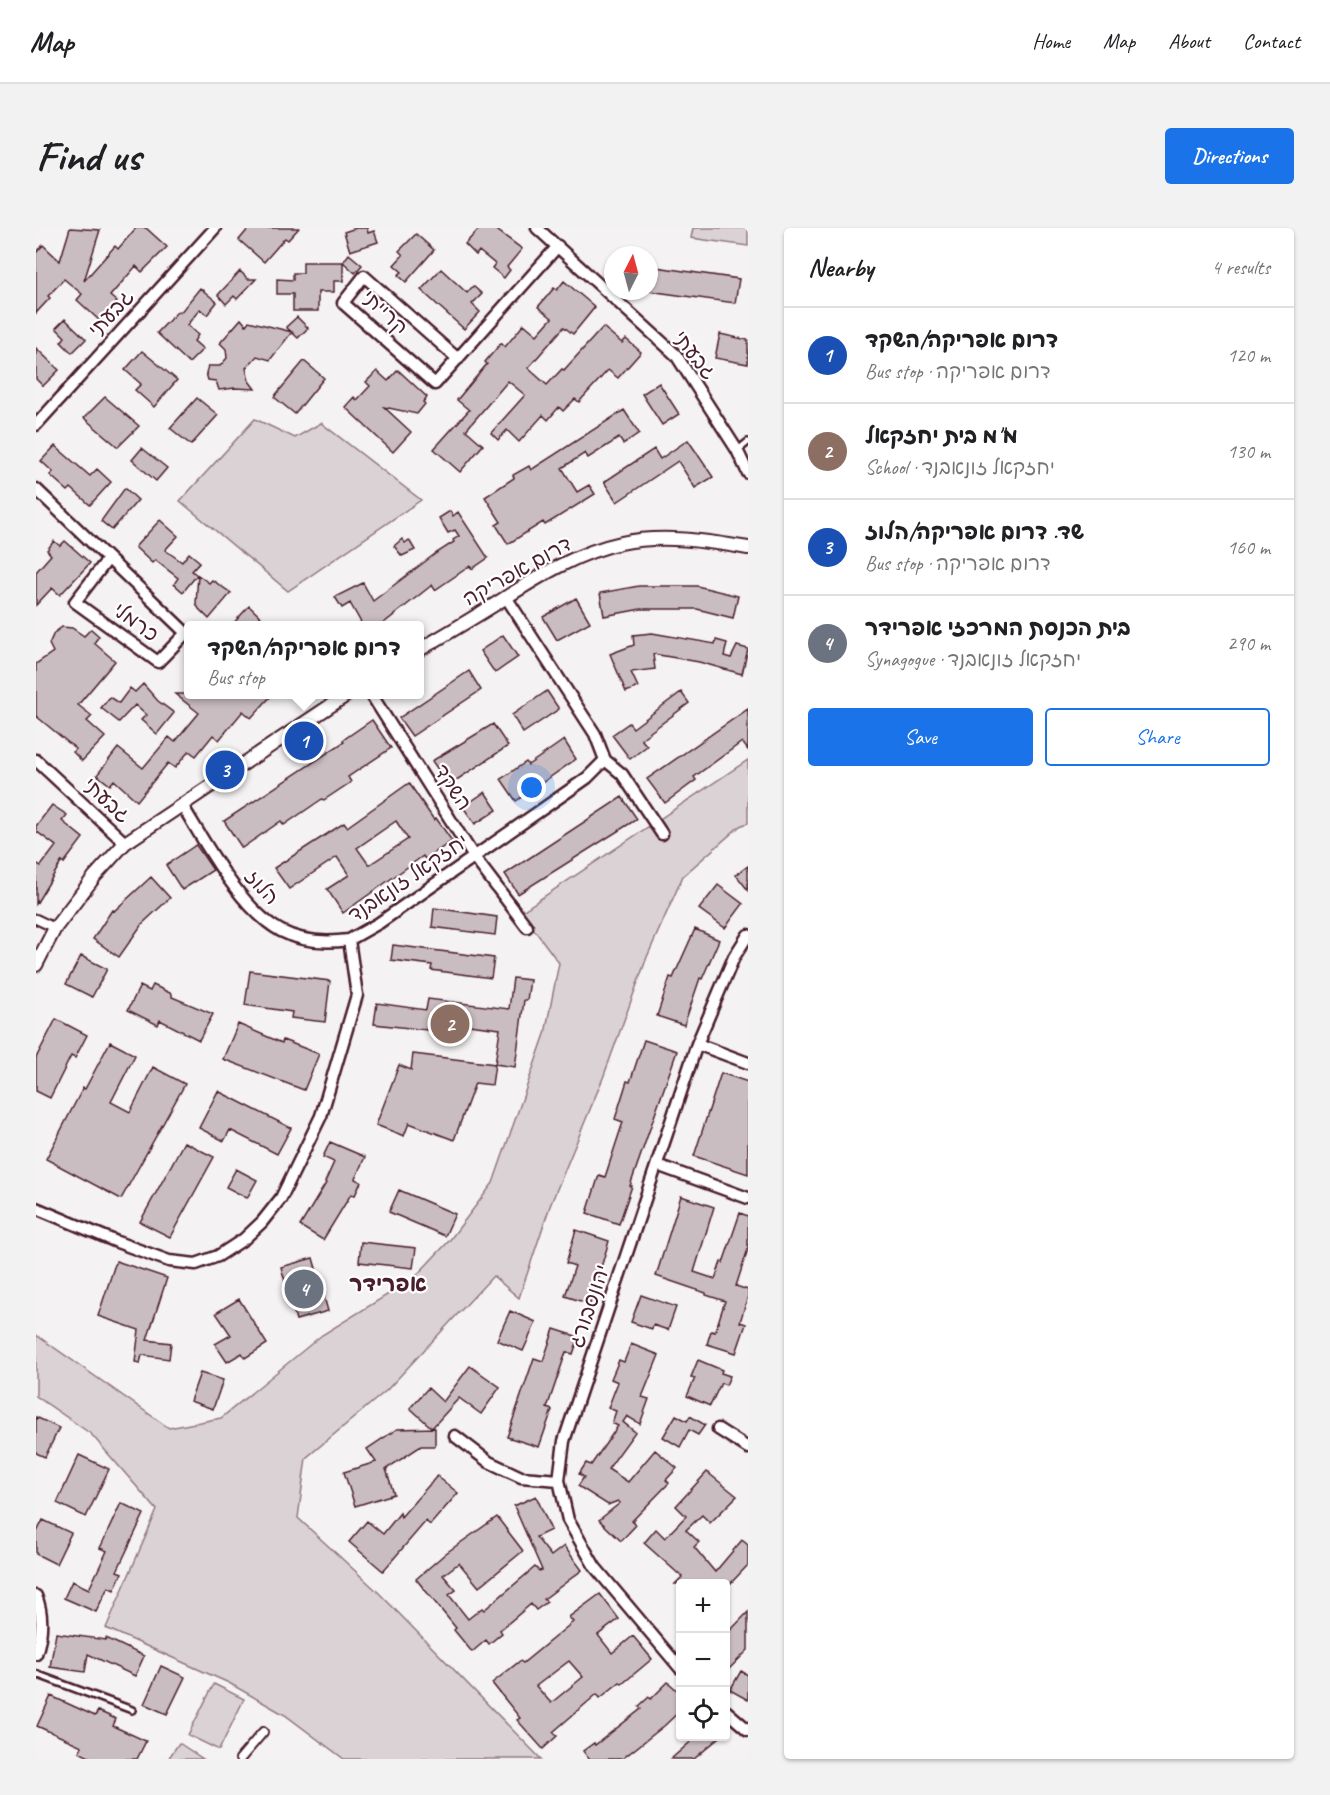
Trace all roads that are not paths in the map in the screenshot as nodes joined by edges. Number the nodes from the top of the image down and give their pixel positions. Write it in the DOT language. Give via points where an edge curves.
graph roads {
  1 [pos="215,228"];
  2 [pos="537,228"];
  3 [pos="558,246"];
  4 [pos="458,359"];
  5 [pos="36,425"];
  6 [pos="748,442"];
  7 [pos="737,450"];
  8 [pos="748,473"];
  9 [pos="36,489"];
  10 [pos="748,548"];
  11 [pos="108,559"];
  12 [pos="506,597"];
  13 [pos="184,631"];
  14 [pos="184,635"];
  15 [pos="424,648"];
  16 [pos="341,699"];
  17 [pos="373,699"];
  18 [pos="36,760"];
  19 [pos="604,760"];
  20 [pos="182,806"];
  21 [pos="662,834"];
  22 [pos="125,843"];
  23 [pos="474,857"];
  24 [pos="36,919"];
  25 [pos="527,927"];
  26 [pos="55,928"];
  27 [pos="748,935"];
  28 [pos="349,940"];
  29 [pos="36,965"];
  30 [pos="697,1044"];
  31 [pos="748,1063"];
  32 [pos="657,1166"];
  33 [pos="748,1198"];
  34 [pos="36,1208"];
  35 [pos="718,1429"];
  36 [pos="455,1436"];
  37 [pos="748,1448"];
  38 [pos="559,1480"];
  39 [pos="36,1596"];
  40 [pos="36,1654"];
  41 [pos="676,1662"];
  42 [pos="36,1674"];
  43 [pos="132,1710"];
  44 [pos="730,1714"];
  45 [pos="748,1730"];
  46 [pos="263,1732"];
  47 [pos="240,1759"];
  1 -- 5 [label="street, גבעתי"];
  2 -- 3 [label="street, גבעתי"];
  3 -- 4 [label="street, קרייתי"];
  3 -- 7 [label="street, גבעתי" via="676,355"];
  4 -- 4 [label="street, קרייתי" via="364,276 343,303 435,384"];
  6 -- 7 [label="lane"];
  7 -- 8 [label="street, גבעתי"];
  9 -- 11 [label="street, כרמלי"];
  10 -- 12 [label="street, דרום אפריקה" via="662,539 621,543 581,555"];
  11 -- 13 [label="street, כרמלי"];
  11 -- 14 [label="street, כרמלי" via="75,602 158,662"];
  12 -- 15 [label="street, דרום אפריקה"];
  12 -- 19 [label="street" via="595,734"];
  16 -- 20 [label="street"];
  17 -- 23 [label="street, השקד"];
  18 -- 22 [label="street, גבעתי"];
  19 -- 21 [label="street" via="622,774"];
  19 -- 23 [label="street, יחזקאל זונאבנד" via="587,778"];
  20 -- 22 [label="street"];
  20 -- 28 [label="street, הלוז" via="228,880 264,919 282,932 301,938 327,943"];
  22 -- 26 [label="street"];
  23 -- 25 [label="street, השקד"];
  23 -- 28 [label="street, יחזקאל זונאבנד"];
  24 -- 26 [label="street"];
  26 -- 29 [label="street"];
  27 -- 30 [label="street, יהונסבורג" via="734,957"];
  28 -- 34 [label="street, יחזקאל זונאבנד" via="357,995 321,1116 281,1198 244,1239 218,1256 196,1264 169,1261"];
  30 -- 31 [label="street"];
  30 -- 32 [label="street, יהונסבורג"];
  32 -- 33 [label="street"];
  32 -- 38 [label="street, יהונסבורג" via="564,1441"];
  35 -- 37 [label="street"];
  36 -- 38 [label="street" via="489,1462 521,1477"];
  38 -- 41 [label="street, יהונסבורג" via="568,1520 595,1567"];
  39 -- 40 [label="street" via="42,1625"];
  42 -- 43 [label="lane"];
  44 -- 45 [label="street"];
  46 -- 47 [label="street"];
}
